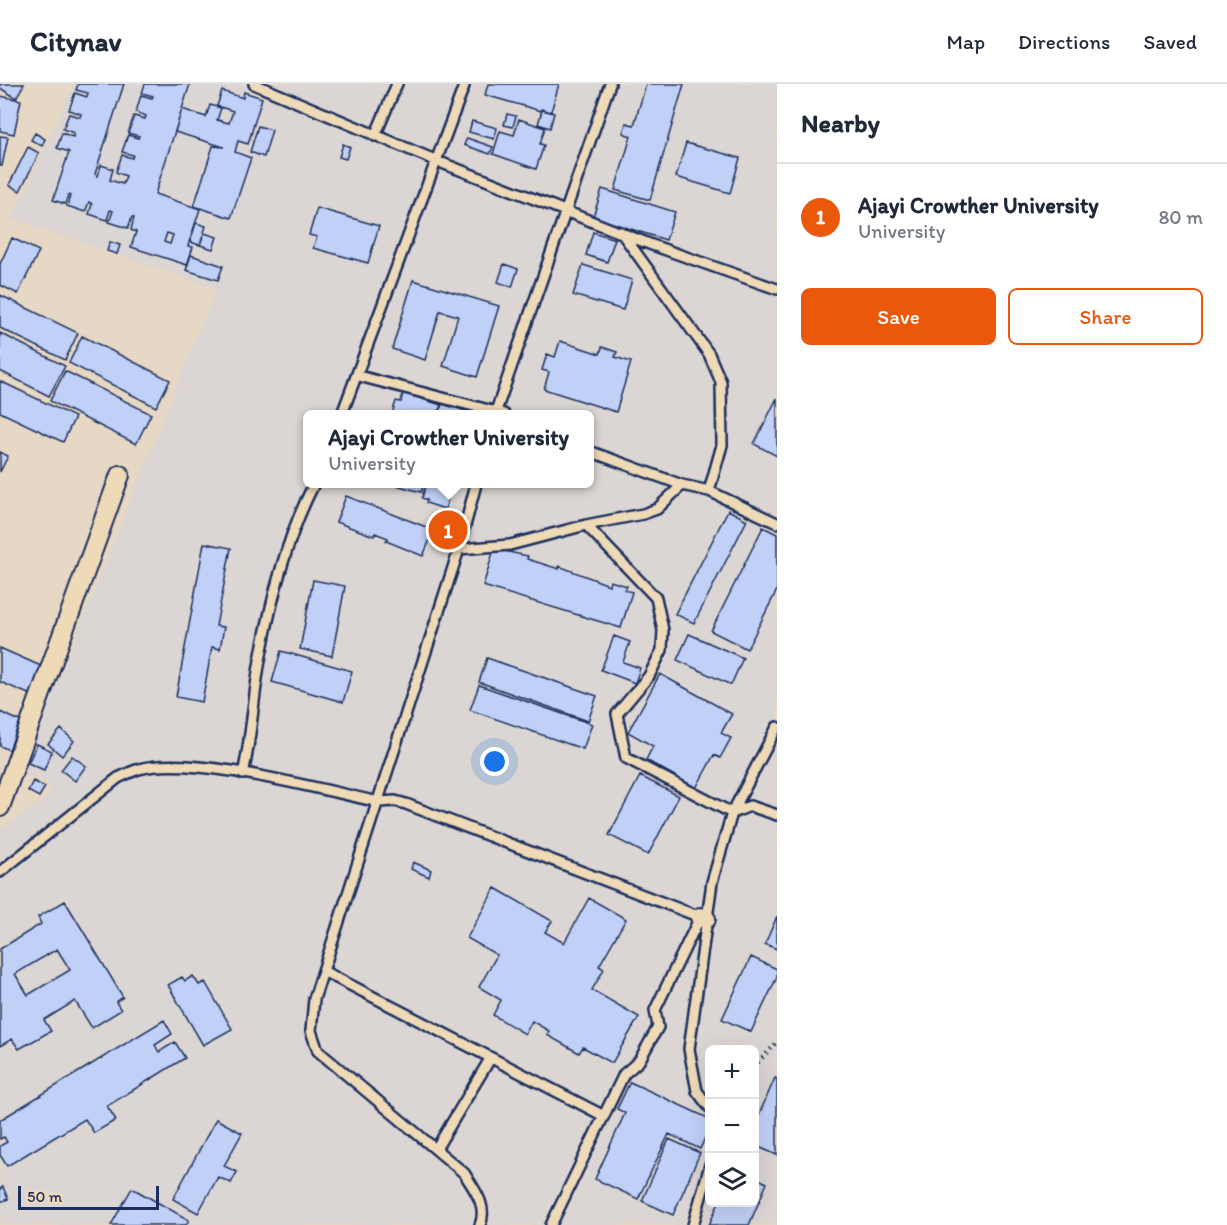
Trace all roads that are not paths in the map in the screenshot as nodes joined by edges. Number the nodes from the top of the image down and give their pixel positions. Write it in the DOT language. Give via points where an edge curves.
graph roads {
  1 [pos="254,84"];
  2 [pos="397,84"];
  3 [pos="610,84"];
  4 [pos="463,85"];
  5 [pos="375,136"];
  6 [pos="437,161"];
  7 [pos="568,211"];
  8 [pos="621,232"];
  9 [pos="777,289"];
  10 [pos="358,376"];
  11 [pos="344,410"];
  12 [pos="487,410"];
  13 [pos="499,410"];
  14 [pos="594,453"];
  15 [pos="120,475"];
  16 [pos="682,485"];
  17 [pos="311,488"];
  18 [pos="475,488"];
  19 [pos="709,491"];
  20 [pos="777,523"];
  21 [pos="586,525"];
  22 [pos="459,549"];
  23 [pos="777,727"];
  24 [pos="243,774"];
  25 [pos="379,802"];
  26 [pos="0,807"];
  27 [pos="732,813"];
  28 [pos="777,815"];
  29 [pos="0,872"];
  30 [pos="703,918"];
  31 [pos="323,971"];
  32 [pos="490,1059"];
  33 [pos="705,1101"];
  34 [pos="604,1116"];
  35 [pos="436,1149"];
  36 [pos="705,1183"];
  37 [pos="480,1225"];
  38 [pos="551,1225"];
  39 [pos="693,1225"];
  1 -- 5 [label="lane"];
  2 -- 5 [label="lane"];
  3 -- 7 [label="lane"];
  4 -- 6 [label="lane"];
  5 -- 6 [label="lane"];
  6 -- 7 [label="lane"];
  6 -- 10 [label="lane"];
  7 -- 8 [label="lane"];
  7 -- 13 [label="lane"];
  8 -- 9 [label="lane"];
  8 -- 19 [label="lane" via="709,354 721,382 722,445"];
  10 -- 11 [label="lane"];
  10 -- 12 [label="lane"];
  14 -- 16 [label="lane"];
  15 -- 26 [label="street"];
  16 -- 19 [label="lane"];
  16 -- 21 [label="lane" via="657,509"];
  17 -- 24 [label="lane" via="296,518 260,656 252,737"];
  18 -- 22 [label="lane"];
  19 -- 20 [label="lane"];
  21 -- 22 [label="lane" via="510,545"];
  21 -- 27 [label="lane" via="656,598 663,630 662,650 649,676 617,714 626,758"];
  22 -- 25 [label="lane"];
  23 -- 27 [label="lane"];
  24 -- 25 [label="lane"];
  24 -- 29 [label="lane" via="183,766 140,769 118,778"];
  25 -- 30 [label="lane" via="406,804"];
  25 -- 31 [label="lane"];
  27 -- 28 [label="lane" via="750,806"];
  27 -- 30 [label="lane"];
  30 -- 33 [label="lane" via="689,1049 697,1091"];
  30 -- 34 [label="lane" via="655,1010 658,1027 639,1061 624,1074"];
  31 -- 32 [label="lane"];
  31 -- 35 [label="lane" via="314,999 311,1031 318,1051"];
  32 -- 34 [label="lane"];
  32 -- 35 [label="lane"];
  34 -- 38 [label="lane"];
  35 -- 37 [label="lane" via="464,1173 480,1199 484,1216"];
  36 -- 39 [label="lane"];
}
